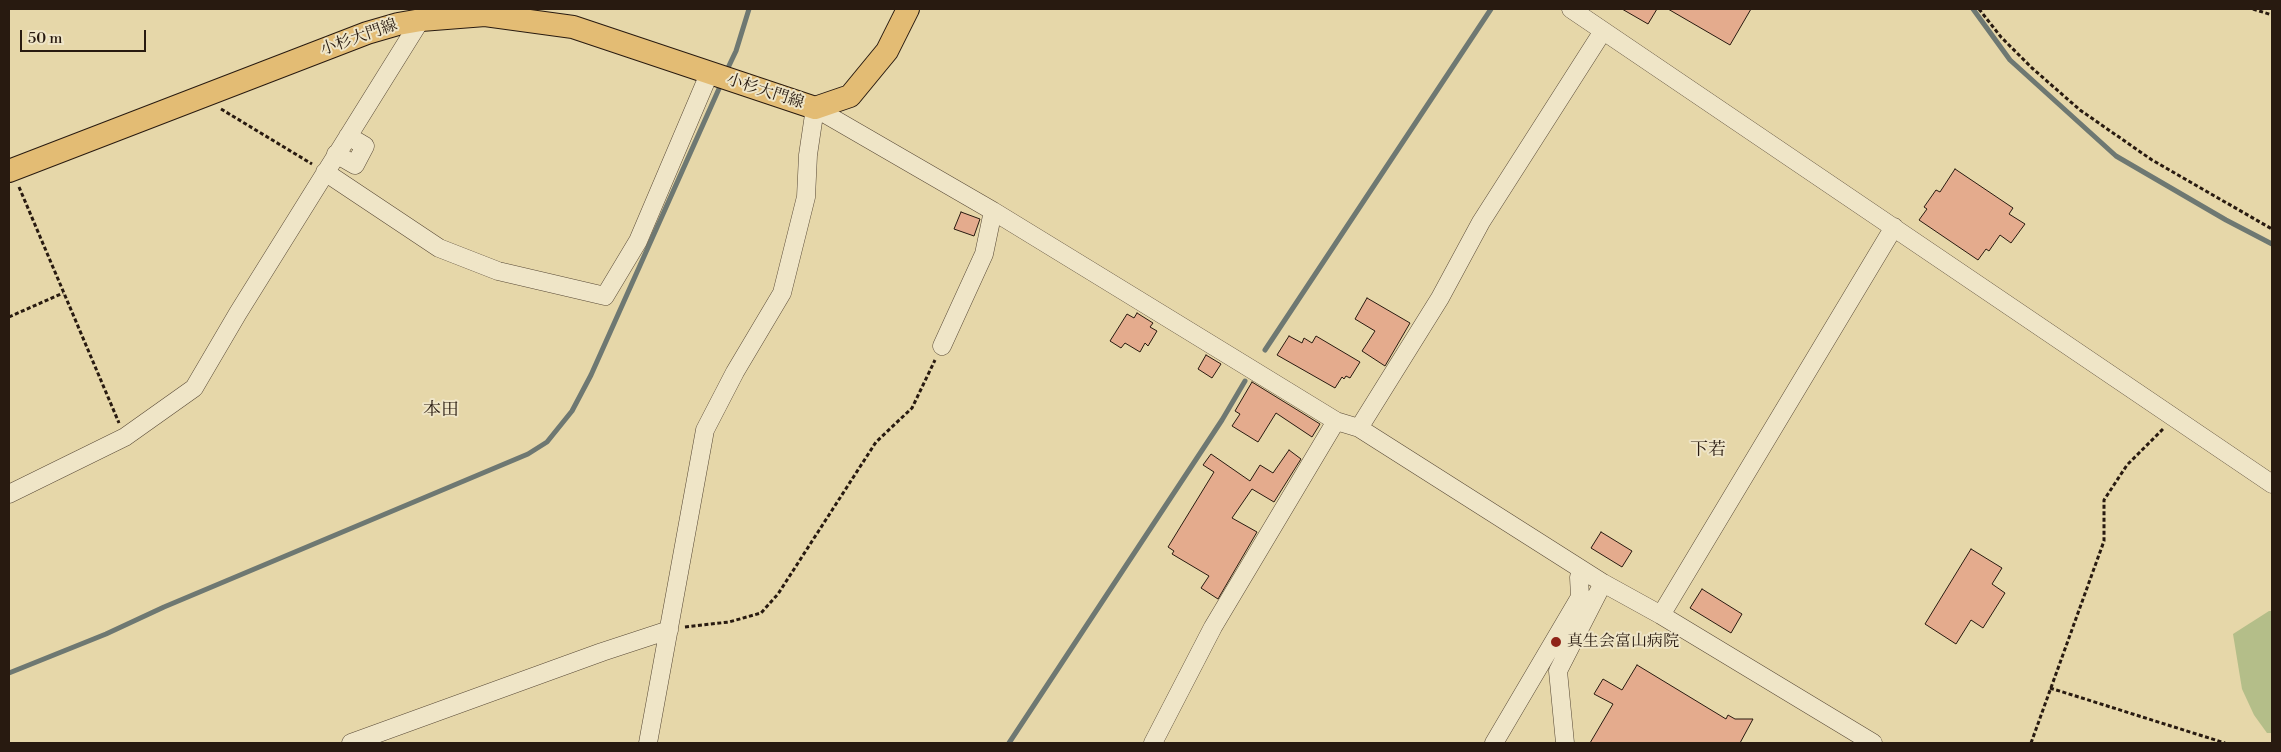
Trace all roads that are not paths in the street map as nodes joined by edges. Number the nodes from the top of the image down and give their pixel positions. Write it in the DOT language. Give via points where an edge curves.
graph roads {
  1 [pos="908,9"];
  2 [pos="1571,9"];
  3 [pos="424,14"];
  4 [pos="1603,31"];
  5 [pos="709,74"];
  6 [pos="816,108"];
  7 [pos="10,171"];
  8 [pos="325,172"];
  9 [pos="993,211"];
  10 [pos="1894,227"];
  11 [pos="942,346"];
  12 [pos="1336,421"];
  13 [pos="1359,428"];
  14 [pos="2272,484"];
  15 [pos="9,494"];
  16 [pos="1583,571"];
  17 [pos="1603,583"];
  18 [pos="1661,615"];
  19 [pos="669,630"];
  20 [pos="351,743"];
  21 [pos="648,743"];
  22 [pos="1153,743"];
  23 [pos="1494,743"];
  24 [pos="1565,743"];
  25 [pos="1873,743"];
  1 -- 6 [label="main road, 小杉大門線" via="886,51 850,96"];
  2 -- 4 [label="street"];
  3 -- 5 [label="main road, 小杉大門線" via="485,16 573,27"];
  3 -- 7 [label="main road, 小杉大門線"];
  3 -- 8 [label="street"];
  4 -- 10 [label="street"];
  4 -- 13 [label="street" via="1481,222 1440,298"];
  5 -- 6 [label="main road, 小杉大門線"];
  5 -- 8 [label="street" via="638,241 605,296 498,271 439,248"];
  6 -- 9 [label="street"];
  6 -- 19 [label="street" via="808,154 806,197 782,293 705,430"];
  8 -- 15 [label="street" via="194,388 125,437"];
  9 -- 11 [label="street" via="984,254"];
  9 -- 12 [label="street"];
  10 -- 14 [label="street"];
  10 -- 18 [label="street"];
  12 -- 13 [label="street"];
  12 -- 22 [label="street" via="1213,627"];
  13 -- 16 [label="street"];
  16 -- 17 [label="street"];
  16 -- 23 [label="street" via="1579,577 1580,597"];
  17 -- 18 [label="street"];
  17 -- 24 [label="street" via="1558,671"];
  18 -- 25 [label="street"];
  19 -- 20 [label="street"];
  19 -- 21 [label="street"];
}
